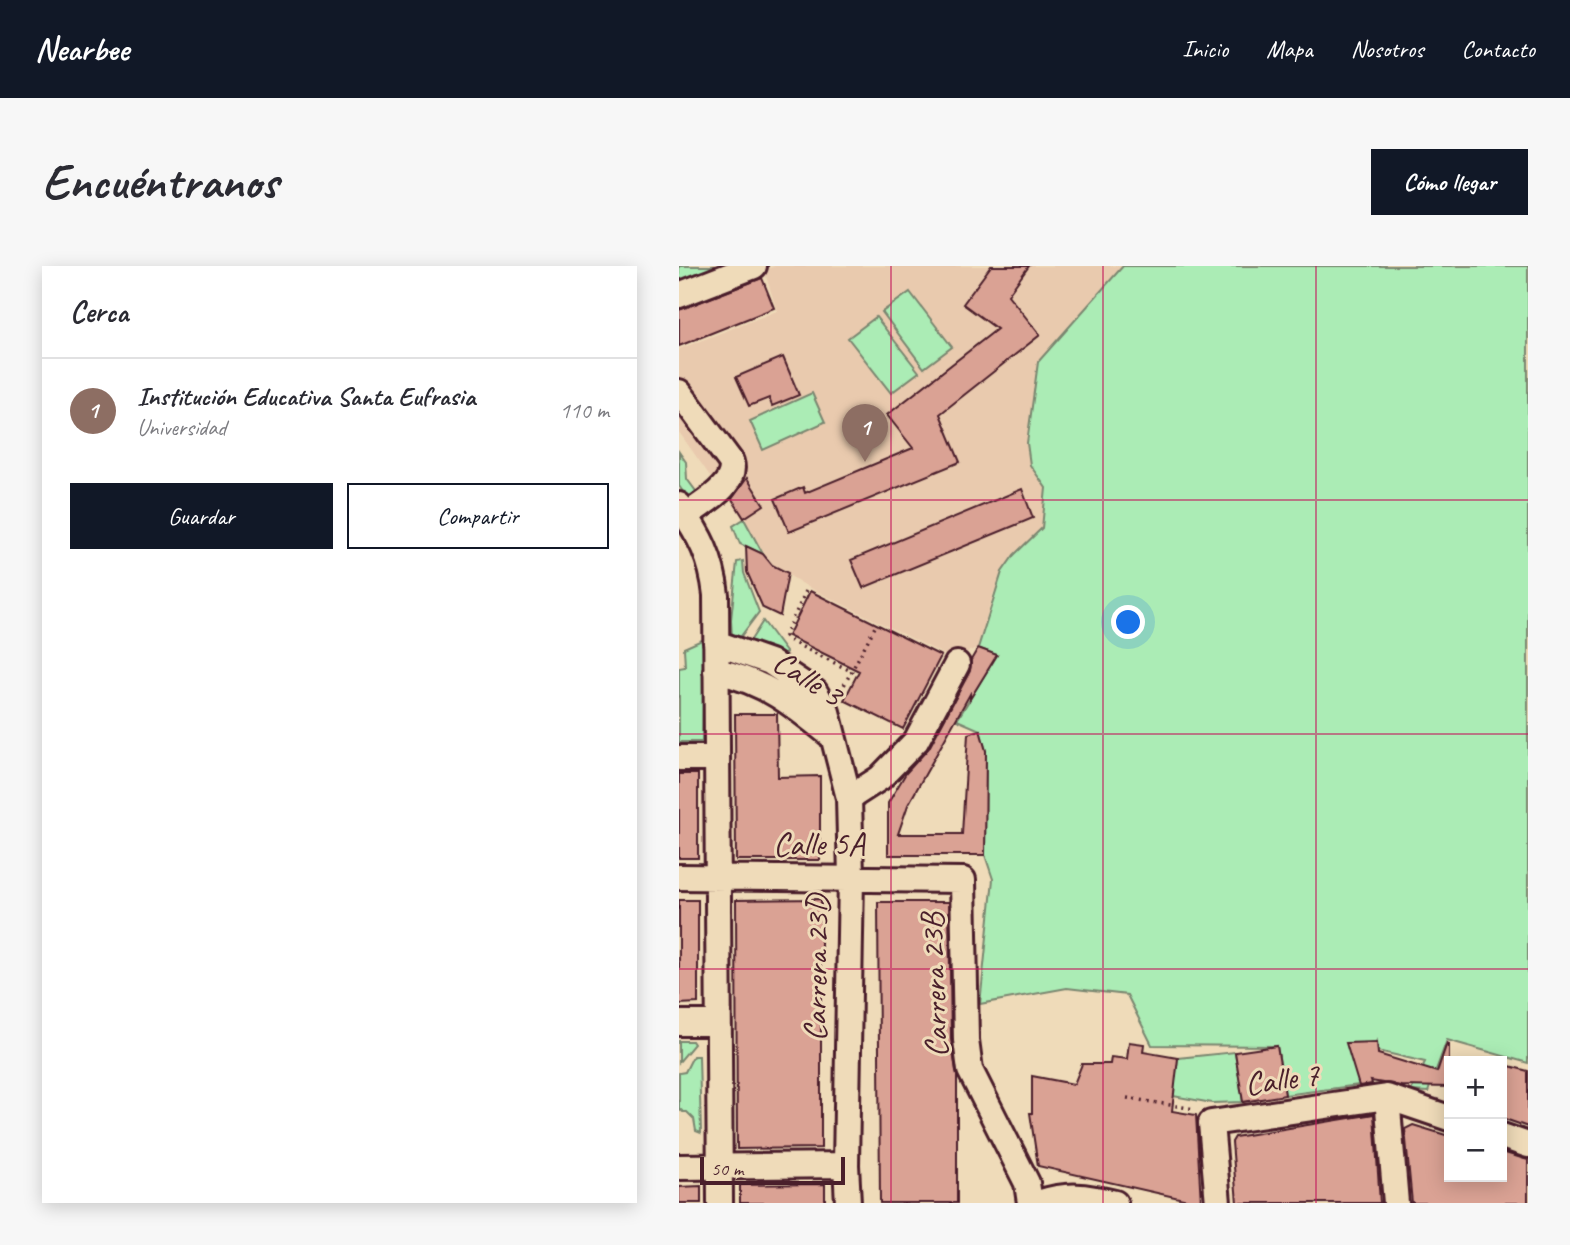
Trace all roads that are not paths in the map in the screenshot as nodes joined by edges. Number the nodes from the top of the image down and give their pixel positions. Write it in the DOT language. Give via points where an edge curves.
graph roads {
  1 [pos="754,266"];
  2 [pos="679,295"];
  3 [pos="679,392"];
  4 [pos="683,511"];
  5 [pos="716,643"];
  6 [pos="957,664"];
  7 [pos="716,671"];
  8 [pos="834,737"];
  9 [pos="679,758"];
  10 [pos="716,758"];
  11 [pos="849,798"];
  12 [pos="679,877"];
  13 [pos="716,877"];
  14 [pos="851,877"];
  15 [pos="959,879"];
  16 [pos="679,1023"];
  17 [pos="718,1023"];
  18 [pos="1387,1097"];
  19 [pos="1444,1116"];
  20 [pos="1507,1138"];
  21 [pos="1528,1144"];
  22 [pos="846,1165"];
  23 [pos="679,1167"];
  24 [pos="719,1167"];
  25 [pos="720,1203"];
  26 [pos="848,1203"];
  27 [pos="1030,1203"];
  28 [pos="1038,1203"];
  29 [pos="1115,1203"];
  30 [pos="1218,1203"];
  31 [pos="1396,1203"];
  1 -- 2 [label="street"];
  3 -- 4 [label="street" via="733,471 725,485"];
  4 -- 5 [label="street" via="706,547 714,573"];
  5 -- 7 [label="street"];
  5 -- 8 [label="street, Calle 3" via="770,662 815,692"];
  6 -- 11 [label="street" via="916,741 880,778"];
  7 -- 8 [label="street, Calle 3" via="764,686"];
  7 -- 10 [label="street"];
  8 -- 11 [label="street, Carrera 23D"];
  9 -- 10 [label="street"];
  10 -- 13 [label="street"];
  11 -- 14 [label="street, Carrera 23D"];
  12 -- 13 [label="street, Calle 5A"];
  13 -- 14 [label="street, Calle 5A"];
  13 -- 17 [label="street"];
  14 -- 15 [label="street, Calle 5A"];
  14 -- 22 [label="street, Carrera 23D"];
  15 -- 27 [label="street, Carrera 23B" via="964,883 970,1070 1027,1183"];
  16 -- 17 [label="street"];
  17 -- 24 [label="street"];
  18 -- 19 [label="street, Calle 7"];
  18 -- 30 [label="street, Calle 7" via="1211,1123"];
  18 -- 31 [label="street"];
  20 -- 21 [label="street"];
  22 -- 24 [label="street"];
  22 -- 26 [label="street, Carrera 23D"];
  23 -- 24 [label="street"];
  24 -- 25 [label="street"];
  28 -- 29 [label="street" via="1083,1196"];
}
